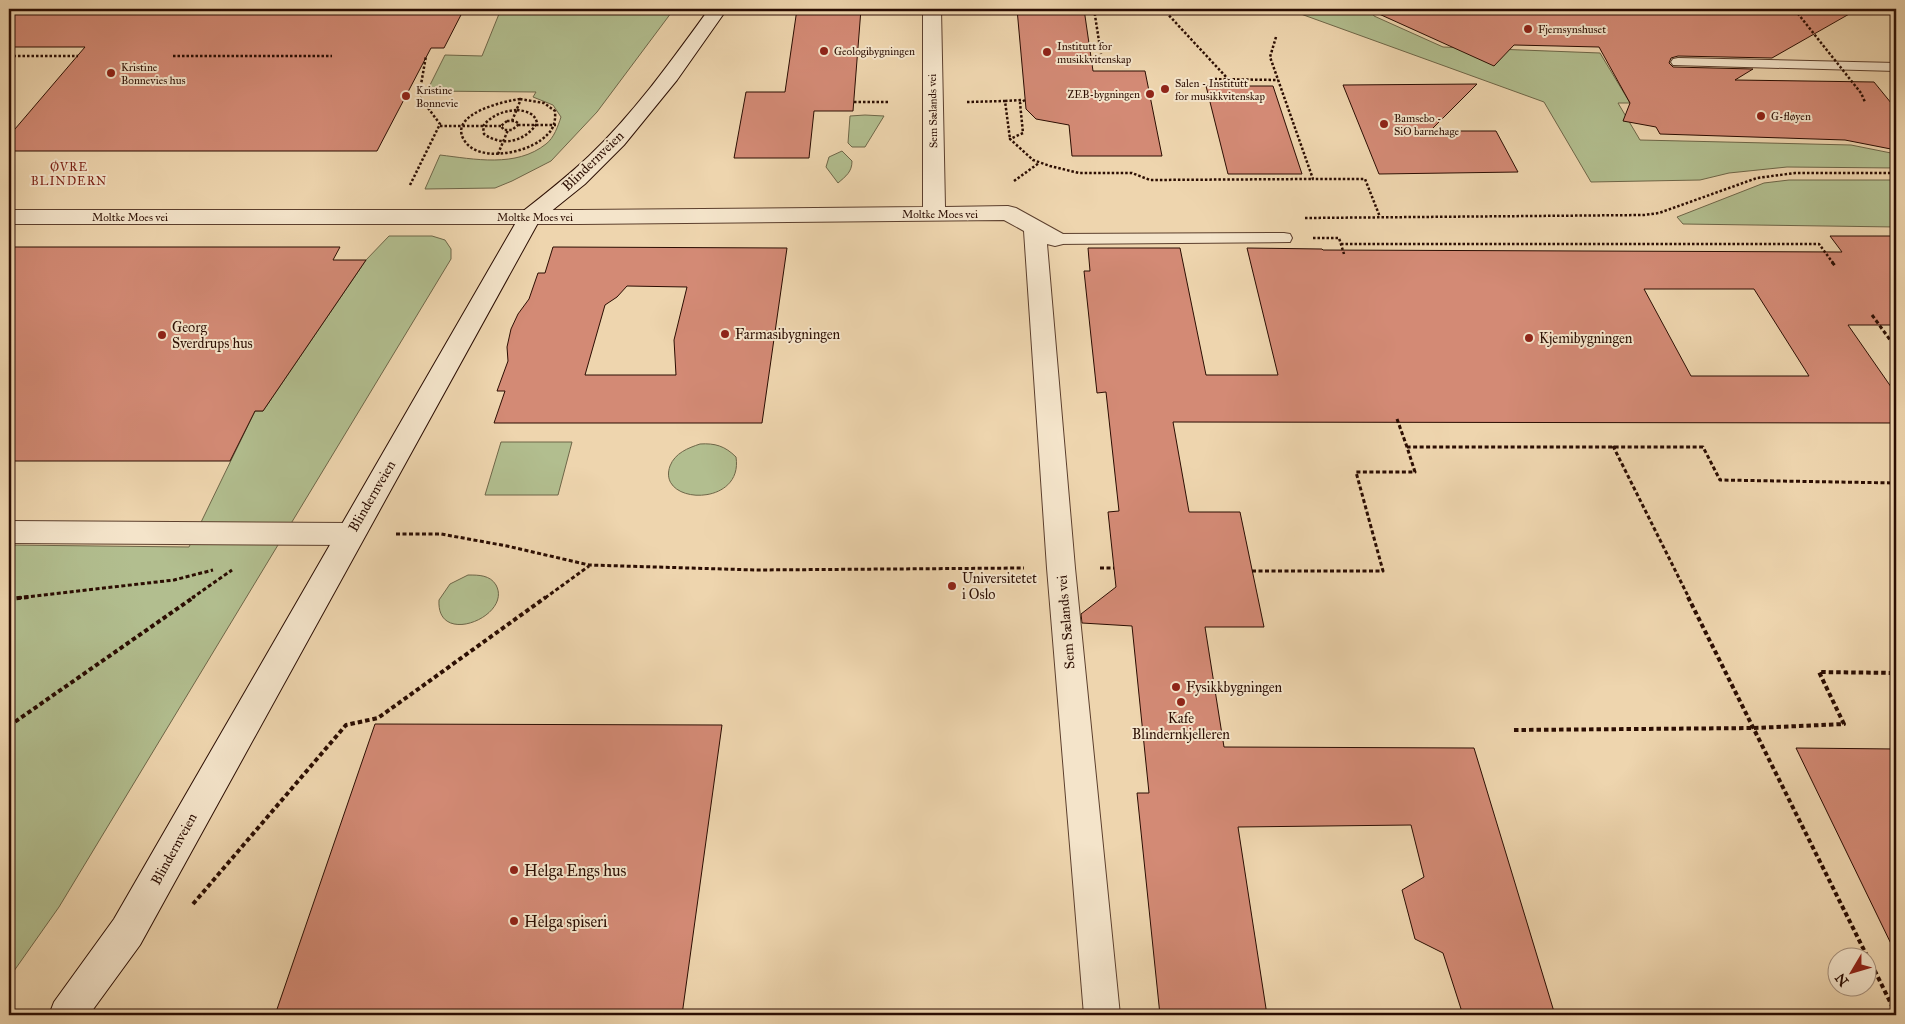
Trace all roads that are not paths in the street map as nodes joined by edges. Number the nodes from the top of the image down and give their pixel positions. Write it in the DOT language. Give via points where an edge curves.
graph roads {
  1 [pos="718,9"];
  2 [pos="932,9"];
  3 [pos="1678,62"];
  4 [pos="1896,67"];
  5 [pos="934,214"];
  6 [pos="9,217"];
  7 [pos="530,217"];
  8 [pos="1045,234"];
  9 [pos="1291,238"];
  10 [pos="9,532"];
  11 [pos="350,534"];
  12 [pos="67,1015"];
  13 [pos="1102,1015"];
  1 -- 7 [label="street, Blindernveien" via="668,78 620,136 577,179"];
  2 -- 5 [label="street, Sem Sælands vei"];
  3 -- 4 [label="lane"];
  5 -- 7 [label="street, Moltke Moes vei"];
  5 -- 8 [label="street, Moltke Moes vei" via="1008,213"];
  6 -- 7 [label="street, Moltke Moes vei"];
  7 -- 11 [label="street, Blindernveien"];
  8 -- 9 [label="lane"];
  8 -- 13 [label="street, Sem Sælands vei" via="1061,568"];
  10 -- 11 [label="street"];
  11 -- 12 [label="street, Blindernveien" via="128,932"];
}
